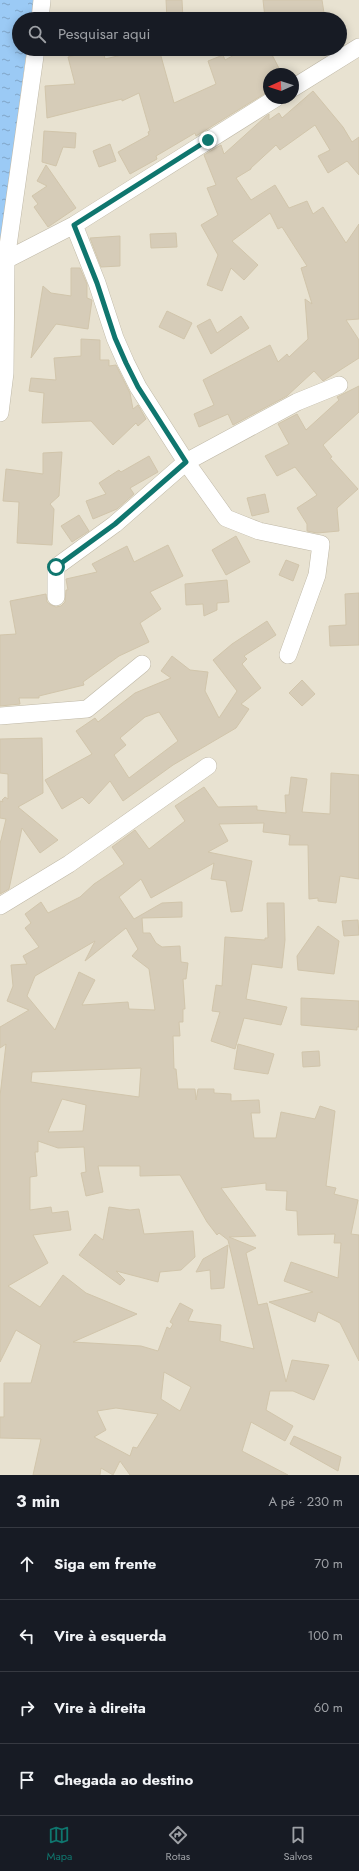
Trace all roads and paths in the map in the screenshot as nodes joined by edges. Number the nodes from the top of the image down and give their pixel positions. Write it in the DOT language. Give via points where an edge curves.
graph roads {
  1 [pos="42,0"];
  2 [pos="41,12"];
  3 [pos="359,47"];
  4 [pos="347,54"];
  5 [pos="35,56"];
  6 [pos="345,56"];
  7 [pos="299,84"];
  8 [pos="266,104"];
  9 [pos="74,225"];
  10 [pos="6,260"];
  11 [pos="339,385"];
  12 [pos="0,413"];
  13 [pos="186,462"];
  14 [pos="56,597"];
  15 [pos="288,655"];
  16 [pos="142,664"];
  17 [pos="0,716"];
  18 [pos="208,766"];
  19 [pos="0,906"];
  1 -- 2 [label="street"];
  3 -- 4 [label="street"];
  5 -- 10 [label="street"];
  6 -- 7 [label="street"];
  8 -- 9 [label="street"];
  9 -- 10 [label="street"];
  9 -- 13 [label="street" via="126,363 138,387"];
  10 -- 12 [label="street" via="5,373"];
  11 -- 13 [label="street" via="297,402"];
  13 -- 14 [label="street" via="115,524 56,567"];
  13 -- 15 [label="street" via="226,518 259,531 322,544 318,575"];
  16 -- 17 [label="street" via="87,709"];
  18 -- 19 [label="street" via="69,864"];
}
